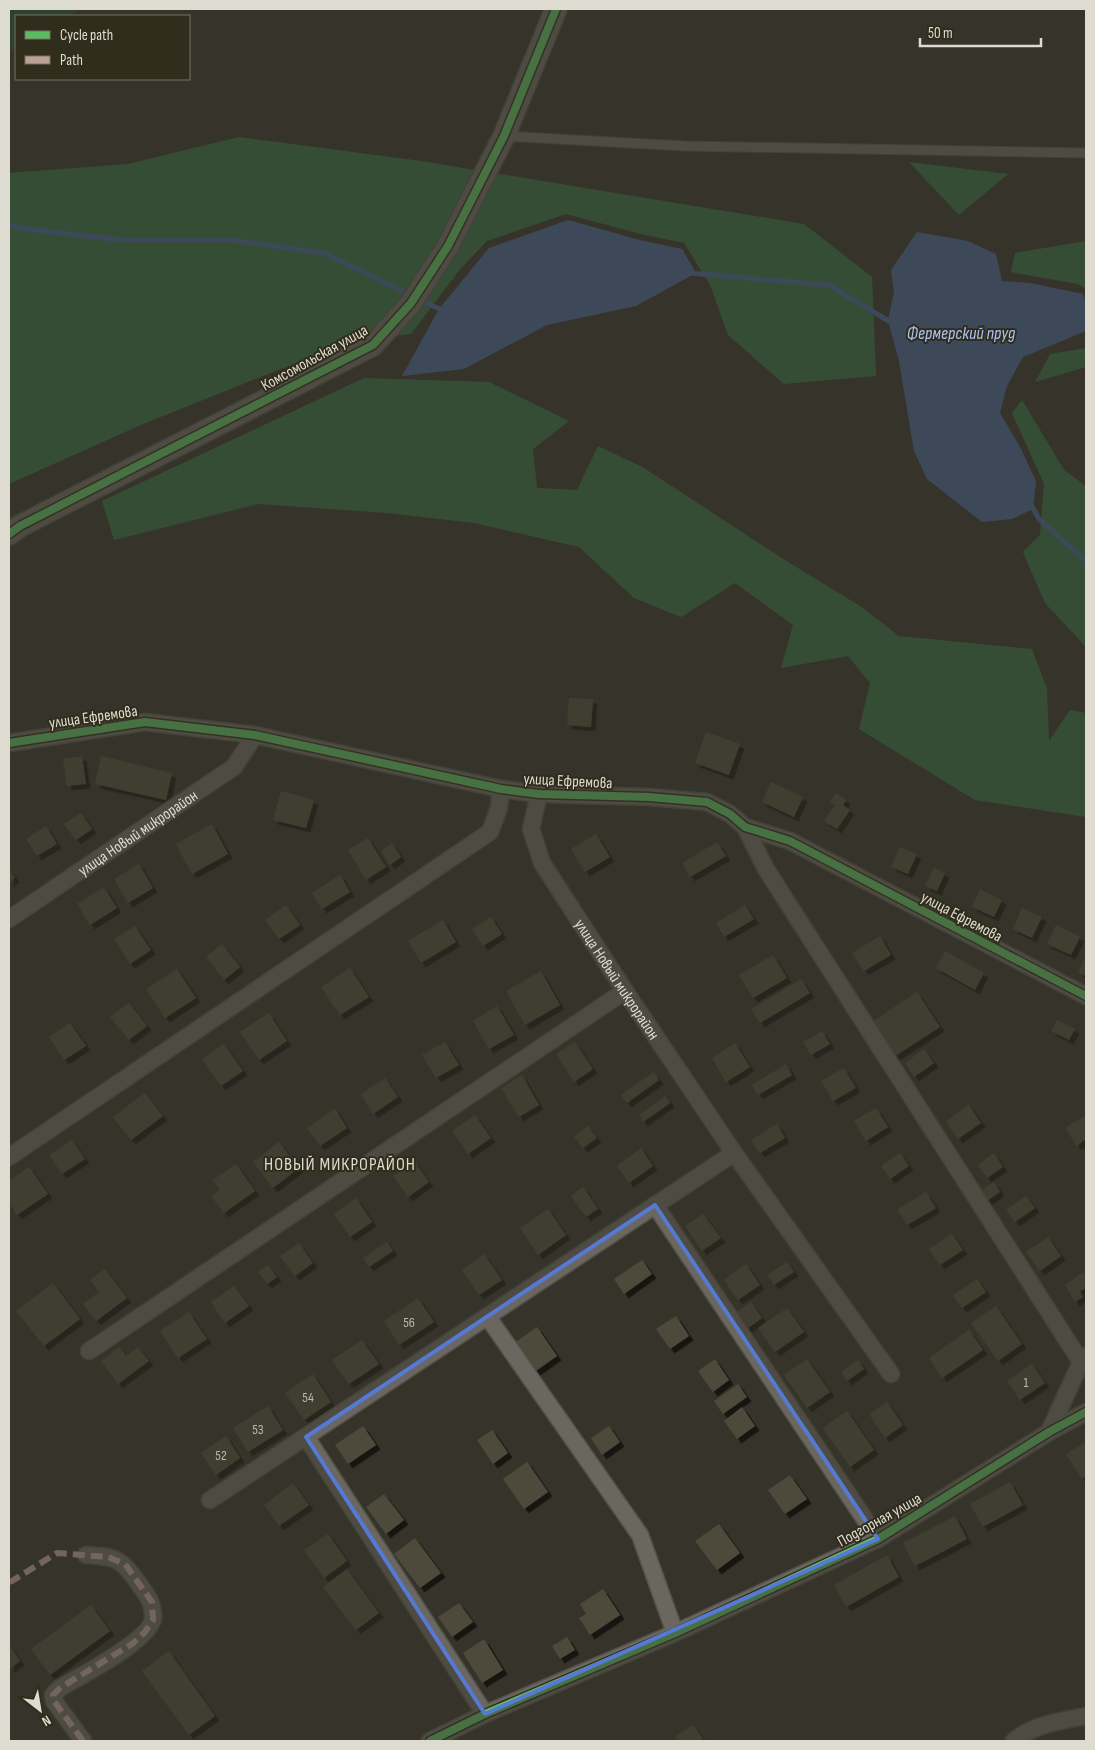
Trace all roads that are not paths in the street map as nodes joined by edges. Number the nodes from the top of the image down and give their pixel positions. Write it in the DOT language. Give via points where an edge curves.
graph roads {
  1 [pos="556,9"];
  2 [pos="504,136"];
  3 [pos="1086,153"];
  4 [pos="9,534"];
  5 [pos="256,735"];
  6 [pos="9,743"];
  7 [pos="501,789"];
  8 [pos="539,794"];
  9 [pos="745,827"];
  10 [pos="9,919"];
  11 [pos="625,991"];
  12 [pos="1086,996"];
  13 [pos="734,1153"];
  14 [pos="9,1157"];
  15 [pos="655,1205"];
  16 [pos="487,1316"];
  17 [pos="88,1350"];
  18 [pos="1083,1359"];
  19 [pos="892,1374"];
  20 [pos="1086,1412"];
  21 [pos="1049,1432"];
  22 [pos="306,1437"];
  23 [pos="210,1500"];
  24 [pos="878,1539"];
  25 [pos="86,1555"];
  26 [pos="675,1633"];
  27 [pos="485,1714"];
  28 [pos="1086,1716"];
  29 [pos="82,1741"];
  30 [pos="430,1741"];
  31 [pos="1014,1741"];
  1 -- 2 [label="street, Комсомольская улица"];
  2 -- 3 [label="lane" via="684,146"];
  2 -- 4 [label="street, Комсомольская улица" via="448,246 411,302 373,344"];
  5 -- 6 [label="street, улица Ефремова" via="145,722"];
  5 -- 7 [label="street, улица Ефремова"];
  5 -- 10 [label="street, улица Новый микрорайон" via="234,768"];
  7 -- 8 [label="street, улица Ефремова"];
  7 -- 14 [label="street" via="499,808 490,832"];
  8 -- 9 [label="street, улица Ефремова" via="707,802 730,814"];
  8 -- 11 [label="street, улица Новый микрорайон" via="531,829 542,863"];
  9 -- 12 [label="street, улица Ефремова" via="790,841"];
  9 -- 18 [label="street, улица Ефремова" via="766,869"];
  11 -- 13 [label="street, улица Новый микрорайон"];
  11 -- 17 [label="street"];
  13 -- 15 [label="street"];
  13 -- 19 [label="street, улица Новый микрорайон"];
  15 -- 16 [label="street"];
  15 -- 24 [label="street"];
  16 -- 22 [label="street"];
  16 -- 26 [label="street" via="640,1535"];
  18 -- 21 [label="street"];
  20 -- 21 [label="street, Подгорная улица"];
  21 -- 24 [label="street, Подгорная улица"];
  22 -- 23 [label="street"];
  22 -- 27 [label="street"];
  24 -- 26 [label="street, Подгорная улица"];
  25 -- 29 [label="street" via="108,1557 124,1564 152,1602 153,1620 132,1644 53,1695"];
  26 -- 27 [label="street, Подгорная улица"];
  27 -- 30 [label="street, Подгорная улица"];
  28 -- 31 [label="street" via="1050,1724"];
}
